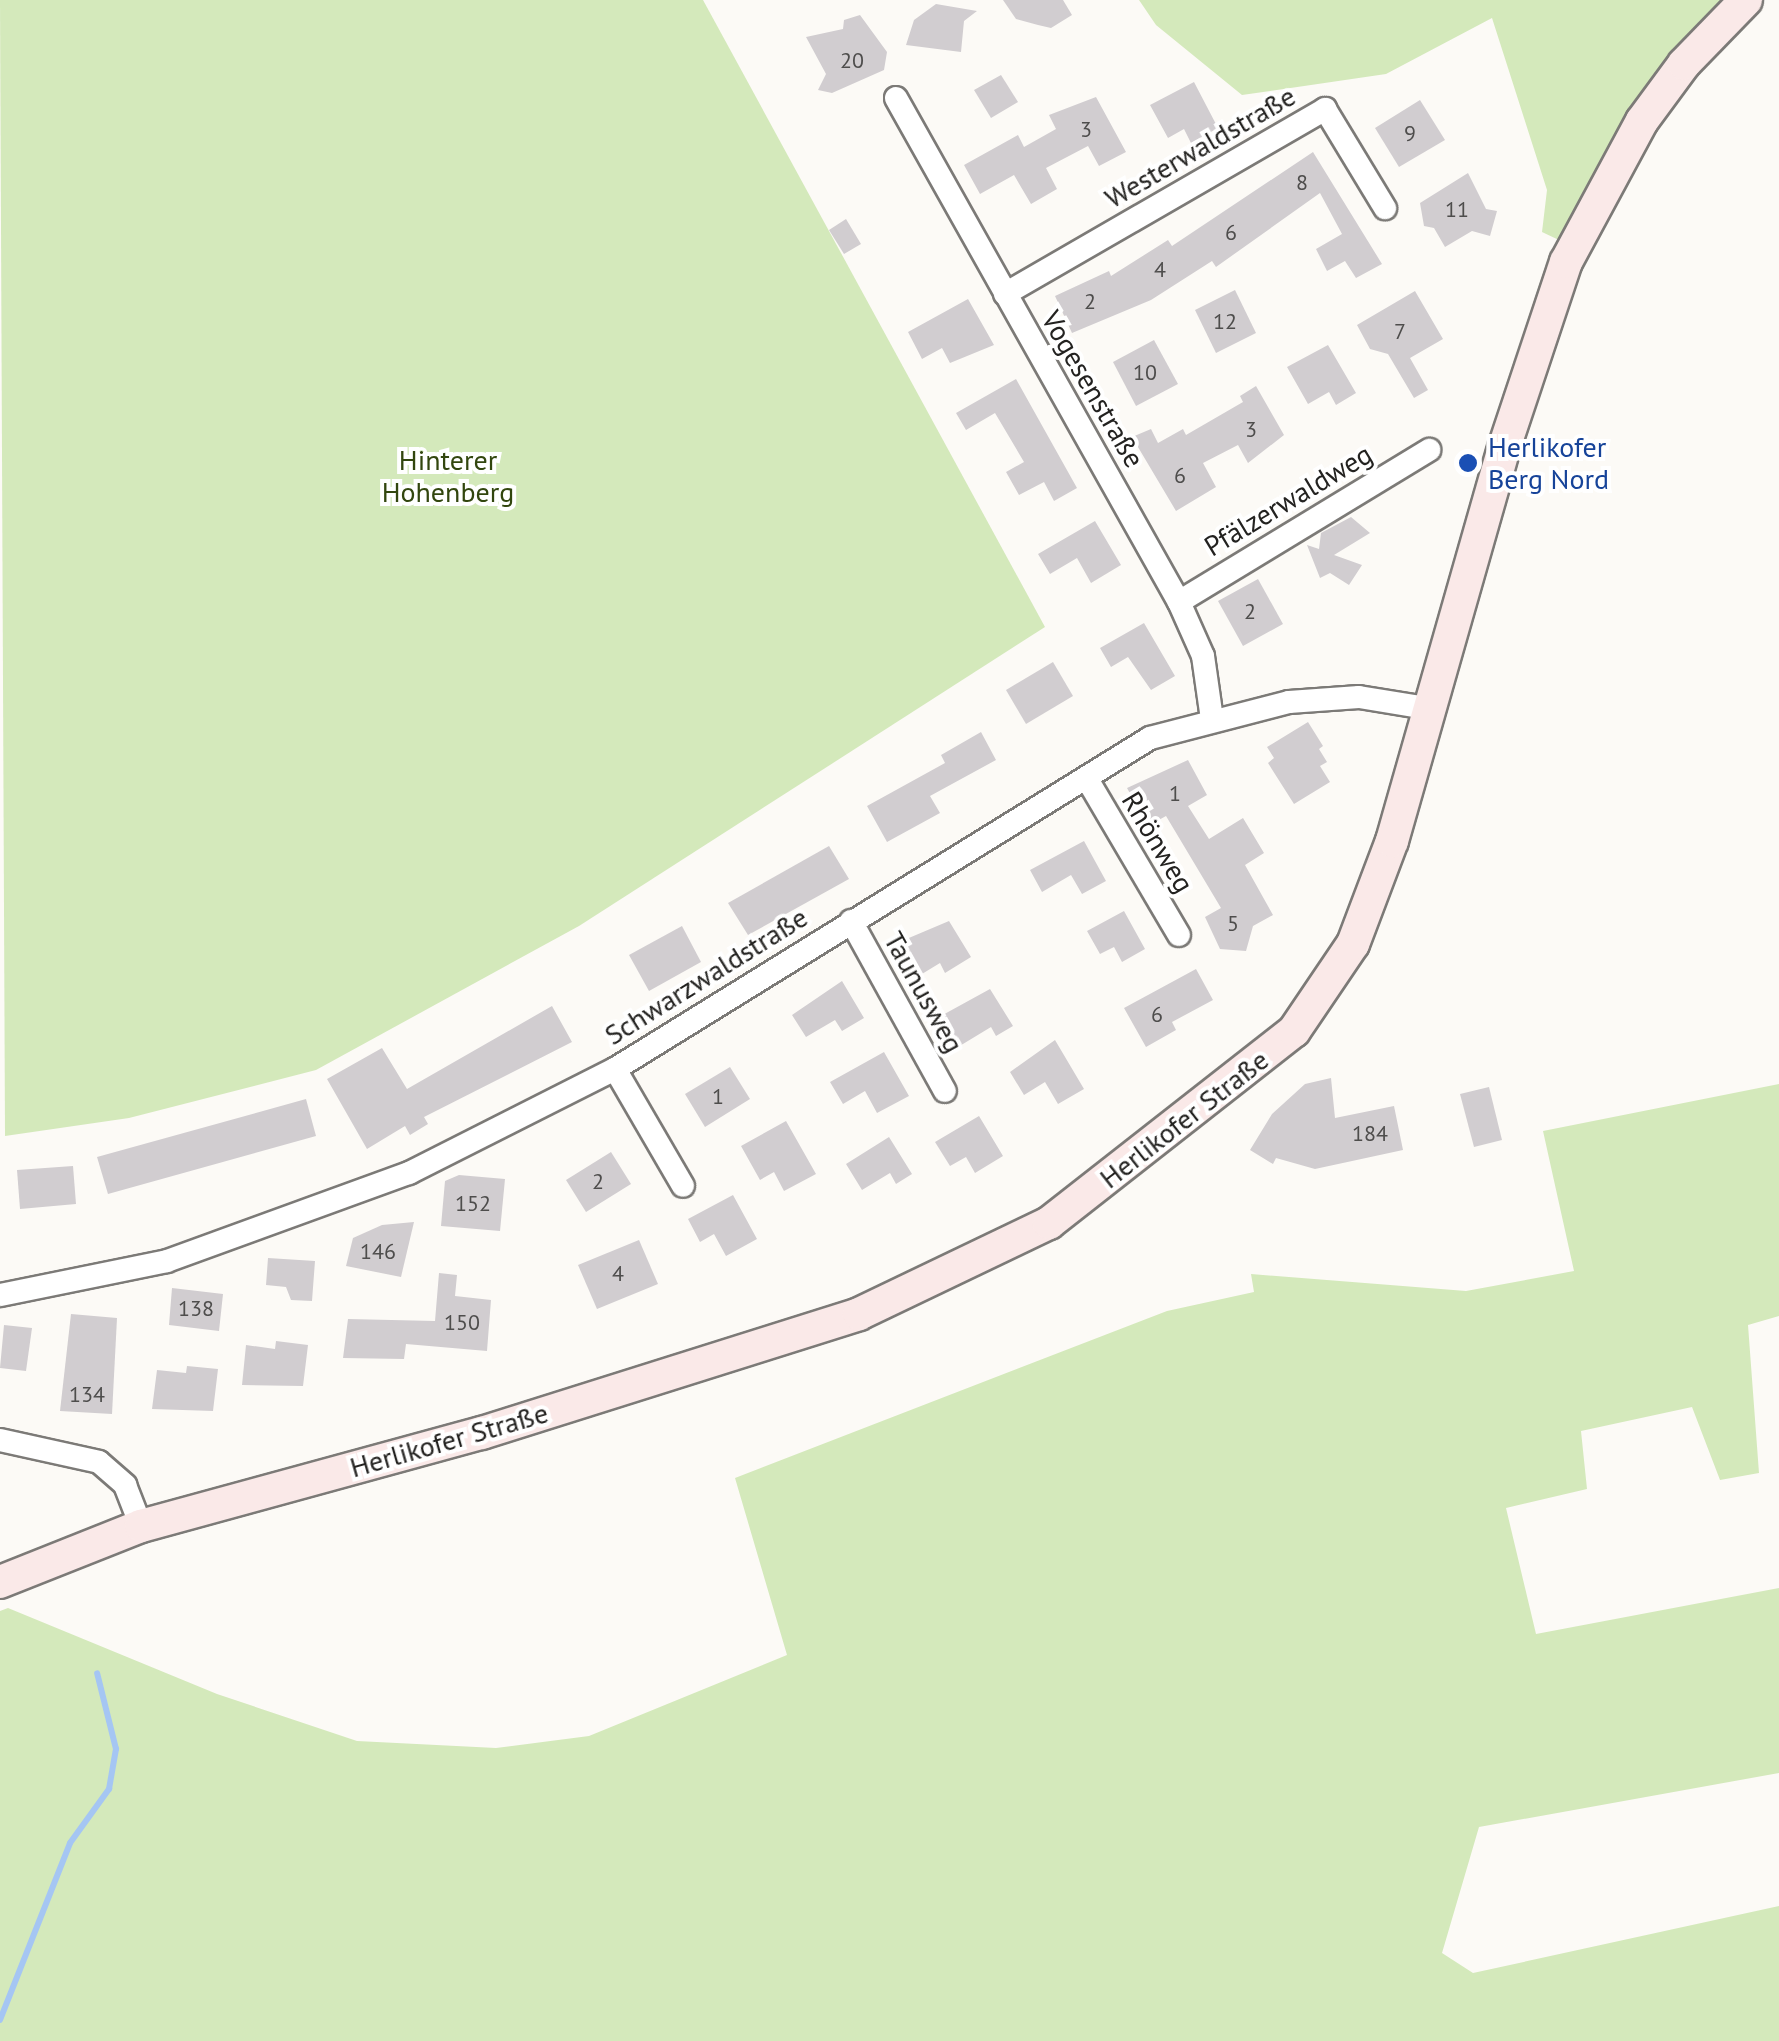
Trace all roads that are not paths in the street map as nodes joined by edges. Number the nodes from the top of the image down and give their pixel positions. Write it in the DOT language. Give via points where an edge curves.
graph roads {
  1 [pos="1746,0"];
  2 [pos="896,98"];
  3 [pos="1384,208"];
  4 [pos="1004,294"];
  5 [pos="1428,450"];
  6 [pos="1179,602"];
  7 [pos="1427,708"];
  8 [pos="1212,720"];
  9 [pos="1086,779"];
  10 [pos="851,921"];
  11 [pos="1179,935"];
  12 [pos="615,1069"];
  13 [pos="945,1091"];
  14 [pos="682,1186"];
  15 [pos="0,1295"];
  16 [pos="0,1440"];
  17 [pos="142,1526"];
  18 [pos="0,1582"];
  1 -- 7 [label="main road, Herlikofer Straße" via="1642,121 1566,262"];
  2 -- 4 [label="street, Vogesenstraße"];
  3 -- 4 [label="street, Westerwaldstraße" via="1326,110"];
  4 -- 6 [label="street, Vogesenstraße"];
  5 -- 6 [label="street, Pfälzerwaldweg"];
  6 -- 8 [label="street, Vogesenstraße" via="1203,656"];
  7 -- 8 [label="street, Schwarzwaldstraße" via="1359,697 1289,702"];
  7 -- 17 [label="main road, Herlikofer Straße" via="1392,840 1353,944 1294,1031 1049,1224 858,1314 482,1433"];
  8 -- 9 [label="street, Schwarzwaldstraße" via="1150,738"];
  9 -- 10 [label="street, Schwarzwaldstraße"];
  9 -- 11 [label="street, Rhönweg"];
  10 -- 12 [label="street, Schwarzwaldstraße"];
  10 -- 13 [label="street, Taunusweg"];
  12 -- 14 [label="street"];
  12 -- 15 [label="street, Schwarzwaldstraße" via="409,1173 167,1261"];
  16 -- 17 [label="street" via="99,1462 125,1485"];
  17 -- 18 [label="main road, Herlikofer Straße"];
}
